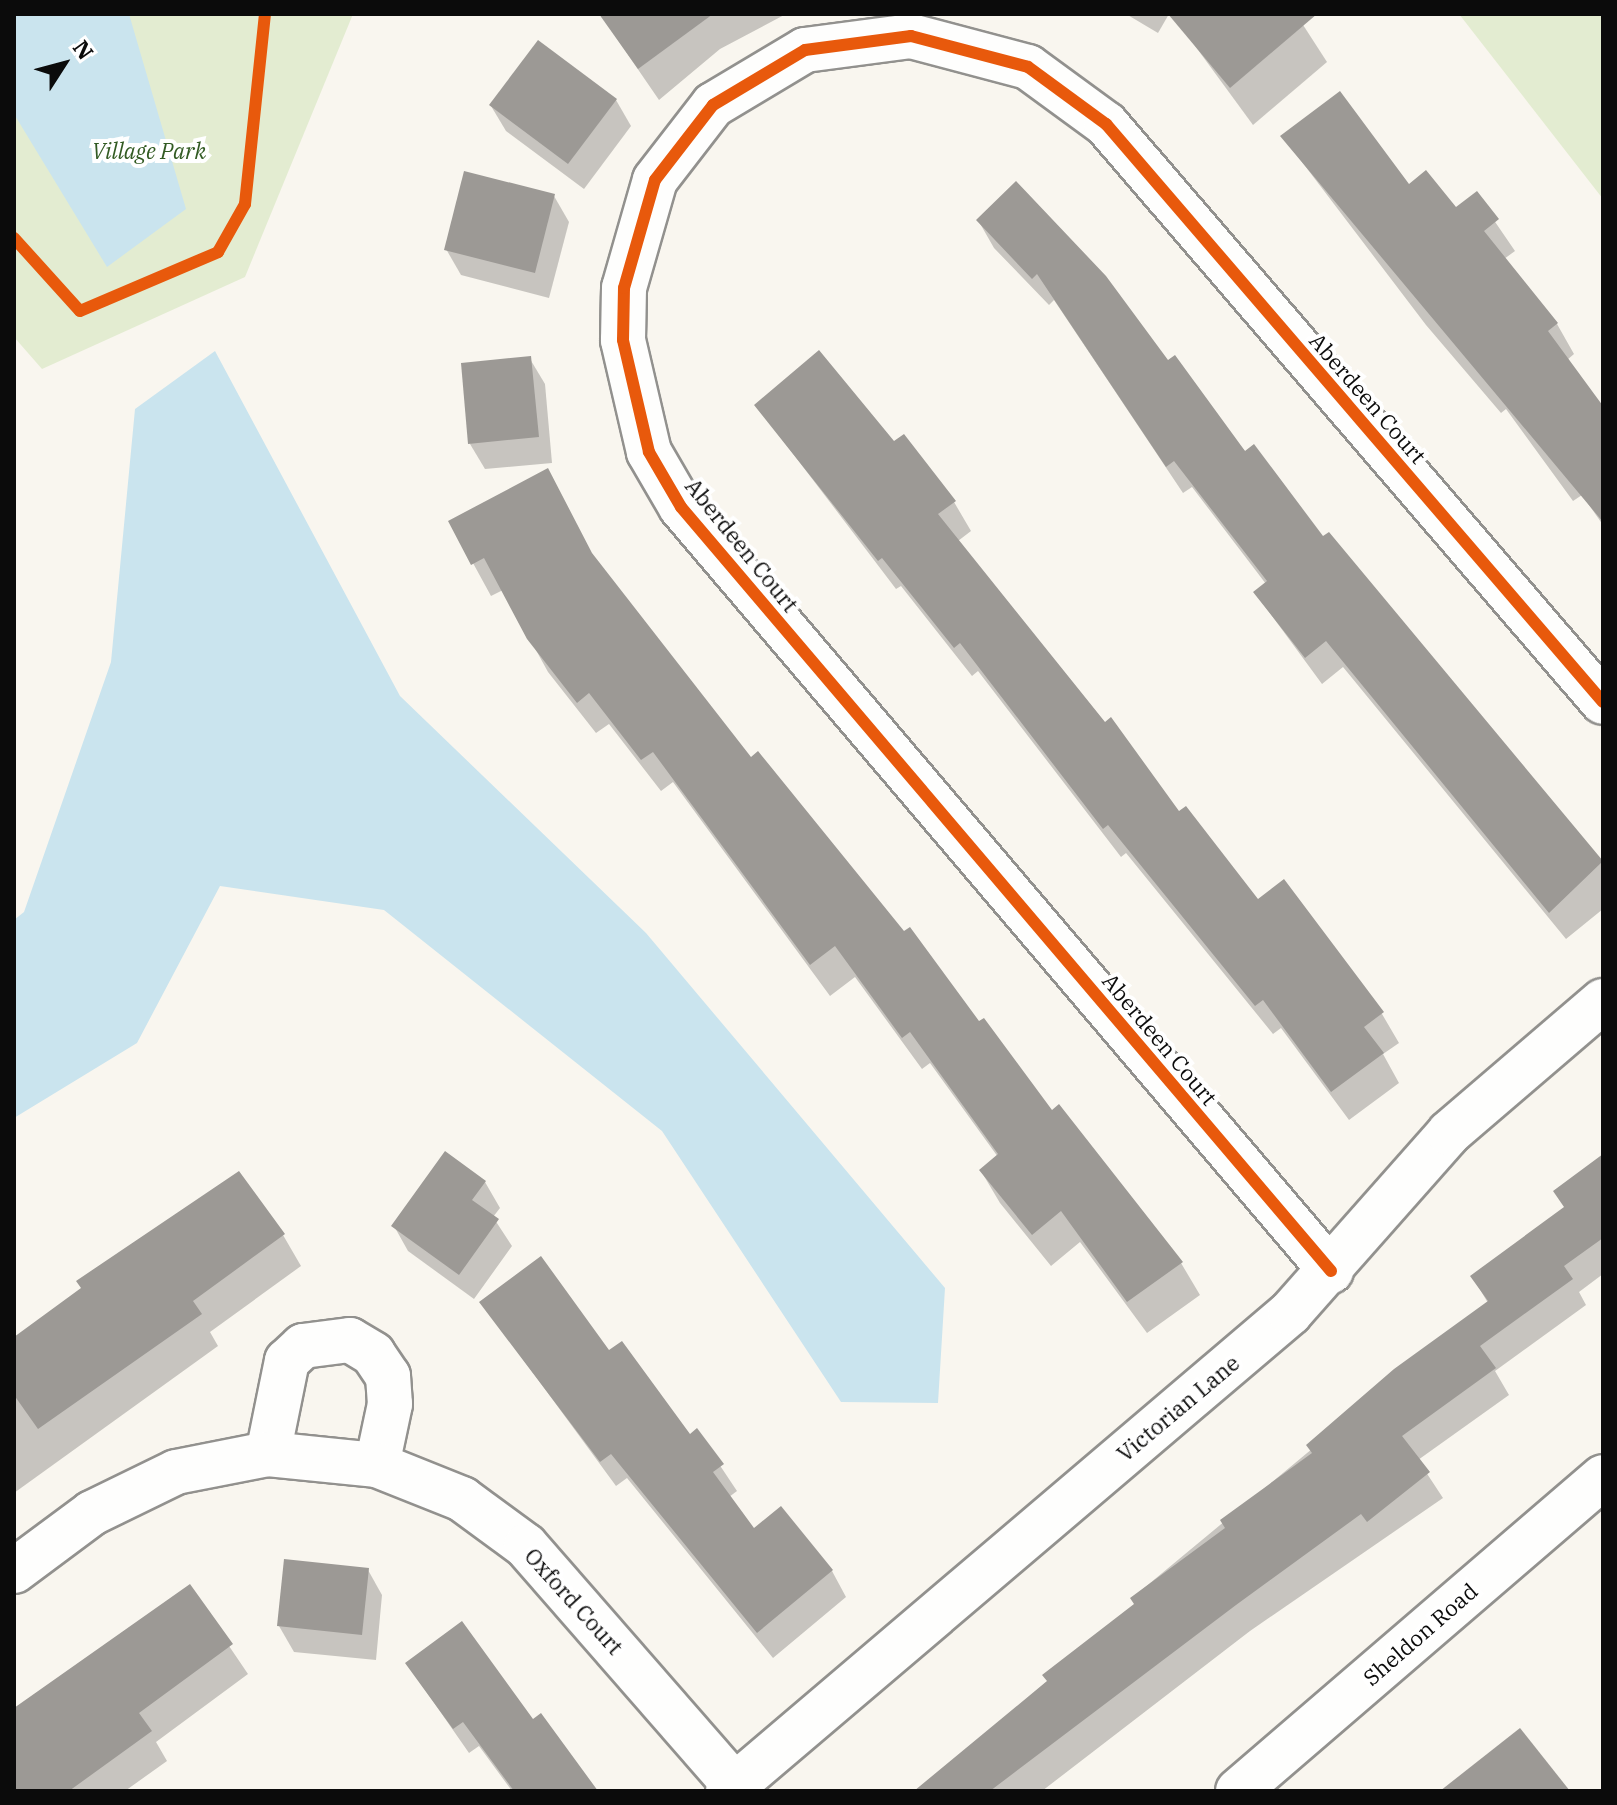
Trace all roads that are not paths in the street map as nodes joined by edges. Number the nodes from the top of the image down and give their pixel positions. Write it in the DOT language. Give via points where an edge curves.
graph roads {
  1 [pos="1603,702"];
  2 [pos="1603,1001"];
  3 [pos="1331,1271"];
  4 [pos="268,1454"];
  5 [pos="377,1465"];
  6 [pos="1603,1477"];
  7 [pos="14,1571"];
  8 [pos="732,1788"];
  9 [pos="1238,1791"];
  1 -- 3 [label="street, Aberdeen Court" via="1106,124 1028,67 911,36 805,50 713,105 655,180 624,288 623,340 649,452 681,507"];
  2 -- 3 [label="street, Victorian Lane" via="1449,1133"];
  3 -- 8 [label="street, Victorian Lane"];
  4 -- 5 [label="street, Oxford Court"];
  4 -- 5 [label="street" via="287,1361 303,1346 350,1340 373,1354 388,1376"];
  4 -- 7 [label="street, Oxford Court" via="176,1472 127,1493"];
  5 -- 8 [label="street, Oxford Court" via="462,1499 526,1546"];
  6 -- 9 [label="street, Sheldon Road"];
}
